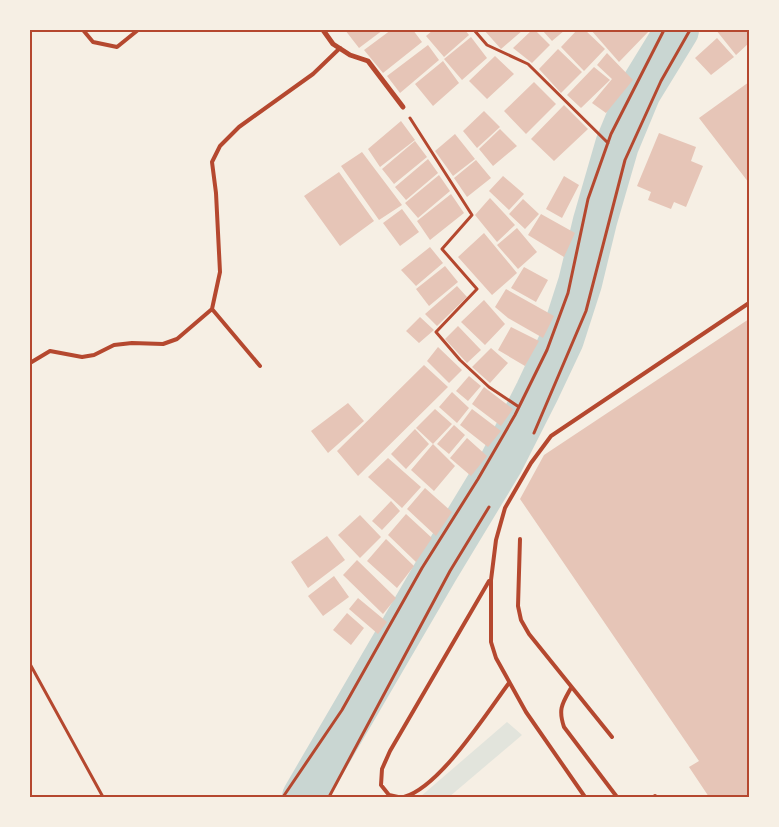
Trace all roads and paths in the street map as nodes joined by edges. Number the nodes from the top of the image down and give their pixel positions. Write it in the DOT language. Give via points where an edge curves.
graph roads {
  1 [pos="83,30"];
  2 [pos="138,30"];
  3 [pos="322,30"];
  4 [pos="474,30"];
  5 [pos="664,30"];
  6 [pos="690,30"];
  7 [pos="340,48"];
  8 [pos="403,106"];
  9 [pos="608,143"];
  10 [pos="749,303"];
  11 [pos="212,309"];
  12 [pos="30,363"];
  13 [pos="260,366"];
  14 [pos="519,407"];
  15 [pos="530,439"];
  16 [pos="490,505"];
  17 [pos="520,539"];
  18 [pos="491,580"];
  19 [pos="30,664"];
  20 [pos="510,683"];
  21 [pos="571,688"];
  22 [pos="612,737"];
  23 [pos="103,797"];
  24 [pos="283,797"];
  25 [pos="329,797"];
  26 [pos="398,797"];
  27 [pos="404,797"];
  28 [pos="585,797"];
  29 [pos="617,797"];
  1 -- 2 [label="lane" via="93,42 117,47"];
  3 -- 7 [label="street"];
  4 -- 9 [label="path" via="487,45 528,64"];
  5 -- 9 [label="path"];
  6 -- 15 [label="path" via="661,81 625,160 586,311"];
  7 -- 8 [label="street" via="368,61"];
  7 -- 11 [label="lane" via="313,74 239,127 220,146 212,162 220,272"];
  8 -- 14 [label="path" via="472,216 442,249 477,289 436,332 489,387"];
  9 -- 14 [label="path" via="588,199 568,293 547,350"];
  10 -- 18 [label="lane" via="551,436 505,508 496,540"];
  11 -- 12 [label="lane" via="177,339 163,344 132,342 82,357 50,351"];
  11 -- 13 [label="lane"];
  14 -- 24 [label="path" via="422,568 342,710"];
  16 -- 25 [label="path" via="450,571"];
  17 -- 21 [label="lane" via="518,606 521,620"];
  18 -- 20 [label="lane" via="491,642"];
  18 -- 26 [label="lane" via="382,769 381,785 389,795"];
  19 -- 23 [label="path"];
  20 -- 27 [label="lane" via="448,764 425,786"];
  20 -- 28 [label="lane" via="526,712"];
  21 -- 22 [label="lane"];
  21 -- 29 [label="lane" via="561,705 564,727"];
}
